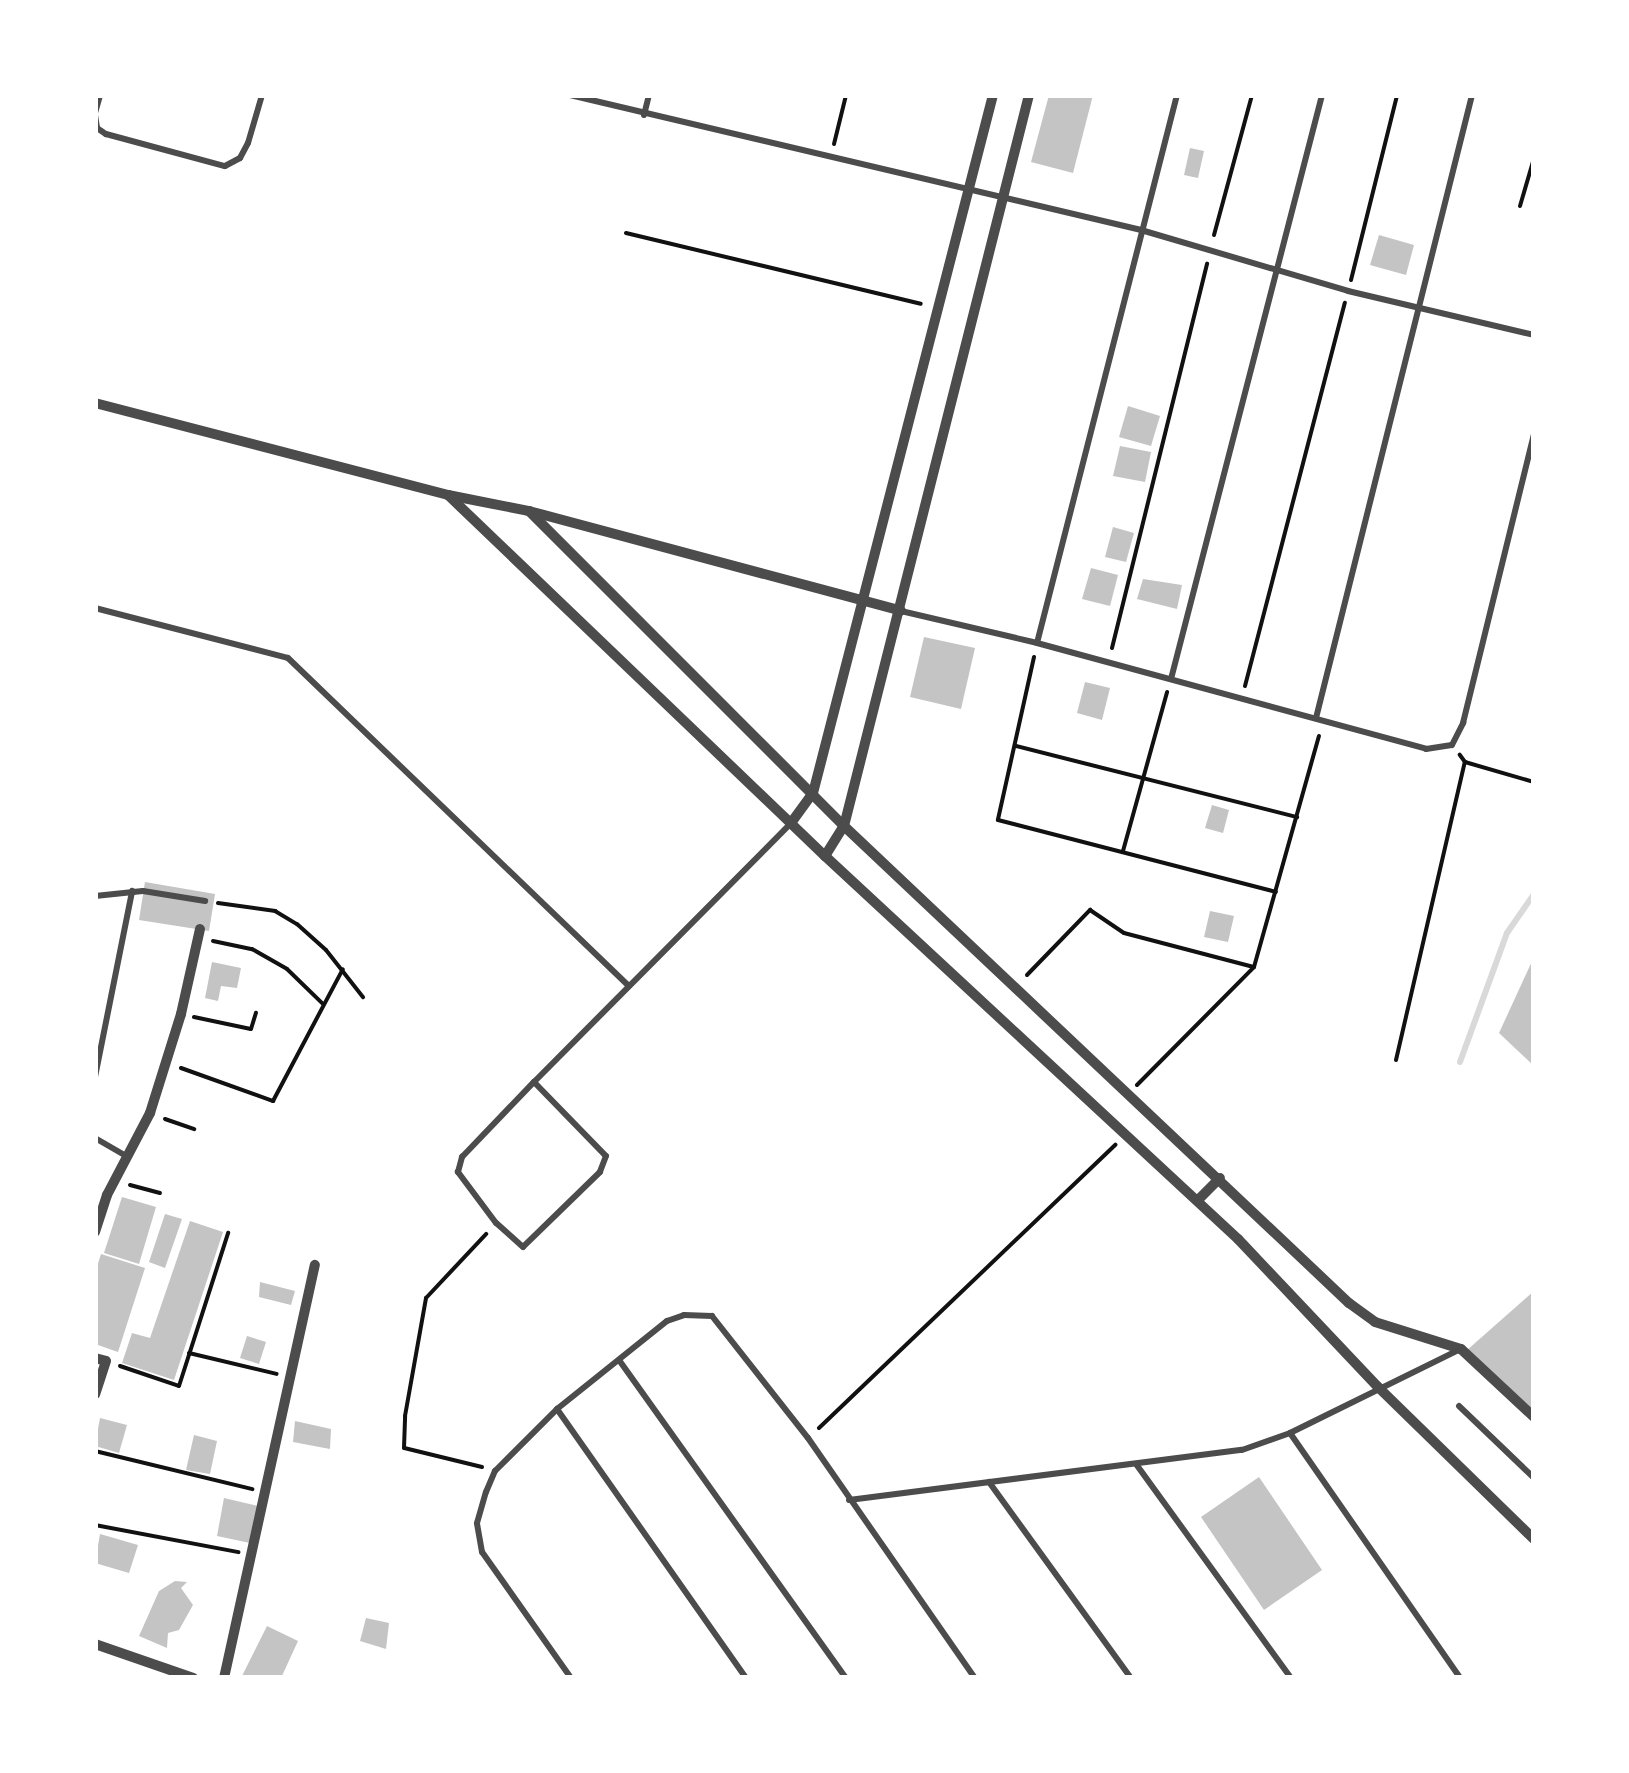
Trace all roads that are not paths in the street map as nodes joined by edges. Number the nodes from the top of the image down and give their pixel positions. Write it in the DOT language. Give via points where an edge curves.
graph roads {
  1 [pos="100,95"];
  2 [pos="262,95"];
  3 [pos="570,95"];
  4 [pos="649,95"];
  5 [pos="993,95"];
  6 [pos="1029,95"];
  7 [pos="1177,95"];
  8 [pos="1322,95"];
  9 [pos="1472,95"];
  10 [pos="95,114"];
  11 [pos="644,115"];
  12 [pos="965,188"];
  13 [pos="1002,198"];
  14 [pos="1140,230"];
  15 [pos="1278,270"];
  16 [pos="1418,307"];
  17 [pos="1534,335"];
  18 [pos="95,403"];
  19 [pos="1534,434"];
  20 [pos="448,495"];
  21 [pos="529,511"];
  22 [pos="862,599"];
  23 [pos="95,608"];
  24 [pos="901,611"];
  25 [pos="1037,643"];
  26 [pos="1170,680"];
  27 [pos="1316,718"];
  28 [pos="812,794"];
  29 [pos="791,824"];
  30 [pos="844,826"];
  31 [pos="825,856"];
  32 [pos="132,891"];
  33 [pos="95,896"];
  34 [pos="209,902"];
  35 [pos="199,934"];
  36 [pos="629,986"];
  37 [pos="95,1076"];
  38 [pos="534,1082"];
  39 [pos="95,1138"];
  40 [pos="129,1158"];
  41 [pos="1220,1178"];
  42 [pos="1198,1200"];
  43 [pos="95,1232"];
  44 [pos="315,1266"];
  45 [pos="1461,1350"];
  46 [pos="100,1360"];
  47 [pos="619,1360"];
  48 [pos="1378,1387"];
  49 [pos="95,1394"];
  50 [pos="1460,1406"];
  51 [pos="557,1409"];
  52 [pos="1534,1417"];
  53 [pos="1290,1434"];
  54 [pos="1136,1463"];
  55 [pos="1534,1478"];
  56 [pos="989,1482"];
  57 [pos="849,1500"];
  58 [pos="1534,1539"];
  59 [pos="95,1644"];
  60 [pos="193,1678"];
  61 [pos="224,1678"];
  62 [pos="571,1678"];
  63 [pos="746,1678"];
  64 [pos="846,1678"];
  65 [pos="975,1678"];
  66 [pos="1131,1678"];
  67 [pos="1290,1678"];
  68 [pos="1460,1678"];
  1 -- 10 [label="lane"];
  2 -- 10 [label="lane" via="240,158 225,166 106,134"];
  3 -- 11 [label="lane"];
  4 -- 11 [label="lane"];
  5 -- 12 [label="street"];
  6 -- 13 [label="street"];
  7 -- 14 [label="lane"];
  8 -- 15 [label="lane"];
  9 -- 16 [label="lane"];
  11 -- 12 [label="lane"];
  12 -- 13 [label="lane"];
  12 -- 22 [label="street"];
  13 -- 14 [label="lane"];
  13 -- 24 [label="street"];
  14 -- 15 [label="lane"];
  14 -- 25 [label="lane"];
  15 -- 16 [label="lane"];
  15 -- 26 [label="lane"];
  16 -- 17 [label="lane"];
  16 -- 27 [label="lane"];
  18 -- 20 [label="street"];
  19 -- 27 [label="lane" via="1463,723 1452,745 1426,750"];
  20 -- 21 [label="street"];
  20 -- 29 [label="street"];
  21 -- 22 [label="street"];
  21 -- 28 [label="street"];
  22 -- 24 [label="street"];
  22 -- 28 [label="street"];
  23 -- 36 [label="lane" via="288,658"];
  24 -- 25 [label="lane"];
  24 -- 30 [label="street"];
  25 -- 26 [label="lane"];
  26 -- 27 [label="lane"];
  28 -- 29 [label="street"];
  28 -- 30 [label="street"];
  29 -- 31 [label="street"];
  29 -- 36 [label="lane"];
  30 -- 31 [label="street"];
  30 -- 41 [label="street"];
  31 -- 42 [label="street"];
  32 -- 33 [label="lane"];
  32 -- 34 [label="lane"];
  32 -- 37 [label="lane"];
  35 -- 40 [label="street" via="167,1063"];
  36 -- 38 [label="lane"];
  38 -- 38 [label="lane" via="606,1156 600,1172 523,1247 458,1172 462,1157"];
  39 -- 40 [label="lane"];
  40 -- 43 [label="street"];
  41 -- 42 [label="street"];
  41 -- 45 [label="street" via="1375,1322"];
  42 -- 48 [label="street"];
  44 -- 61 [label="street"];
  45 -- 48 [label="lane"];
  45 -- 52 [label="street"];
  46 -- 49 [label="street"];
  47 -- 51 [label="lane"];
  47 -- 57 [label="lane" via="668,1320 712,1316"];
  47 -- 64 [label="lane"];
  48 -- 53 [label="lane"];
  48 -- 58 [label="street"];
  50 -- 55 [label="lane"];
  51 -- 62 [label="lane" via="495,1471 478,1523 482,1552"];
  51 -- 63 [label="lane"];
  53 -- 54 [label="lane" via="1242,1450"];
  53 -- 68 [label="lane"];
  54 -- 56 [label="lane"];
  54 -- 67 [label="lane"];
  56 -- 57 [label="lane"];
  56 -- 66 [label="lane"];
  57 -- 65 [label="lane"];
  59 -- 60 [label="street"];
}
